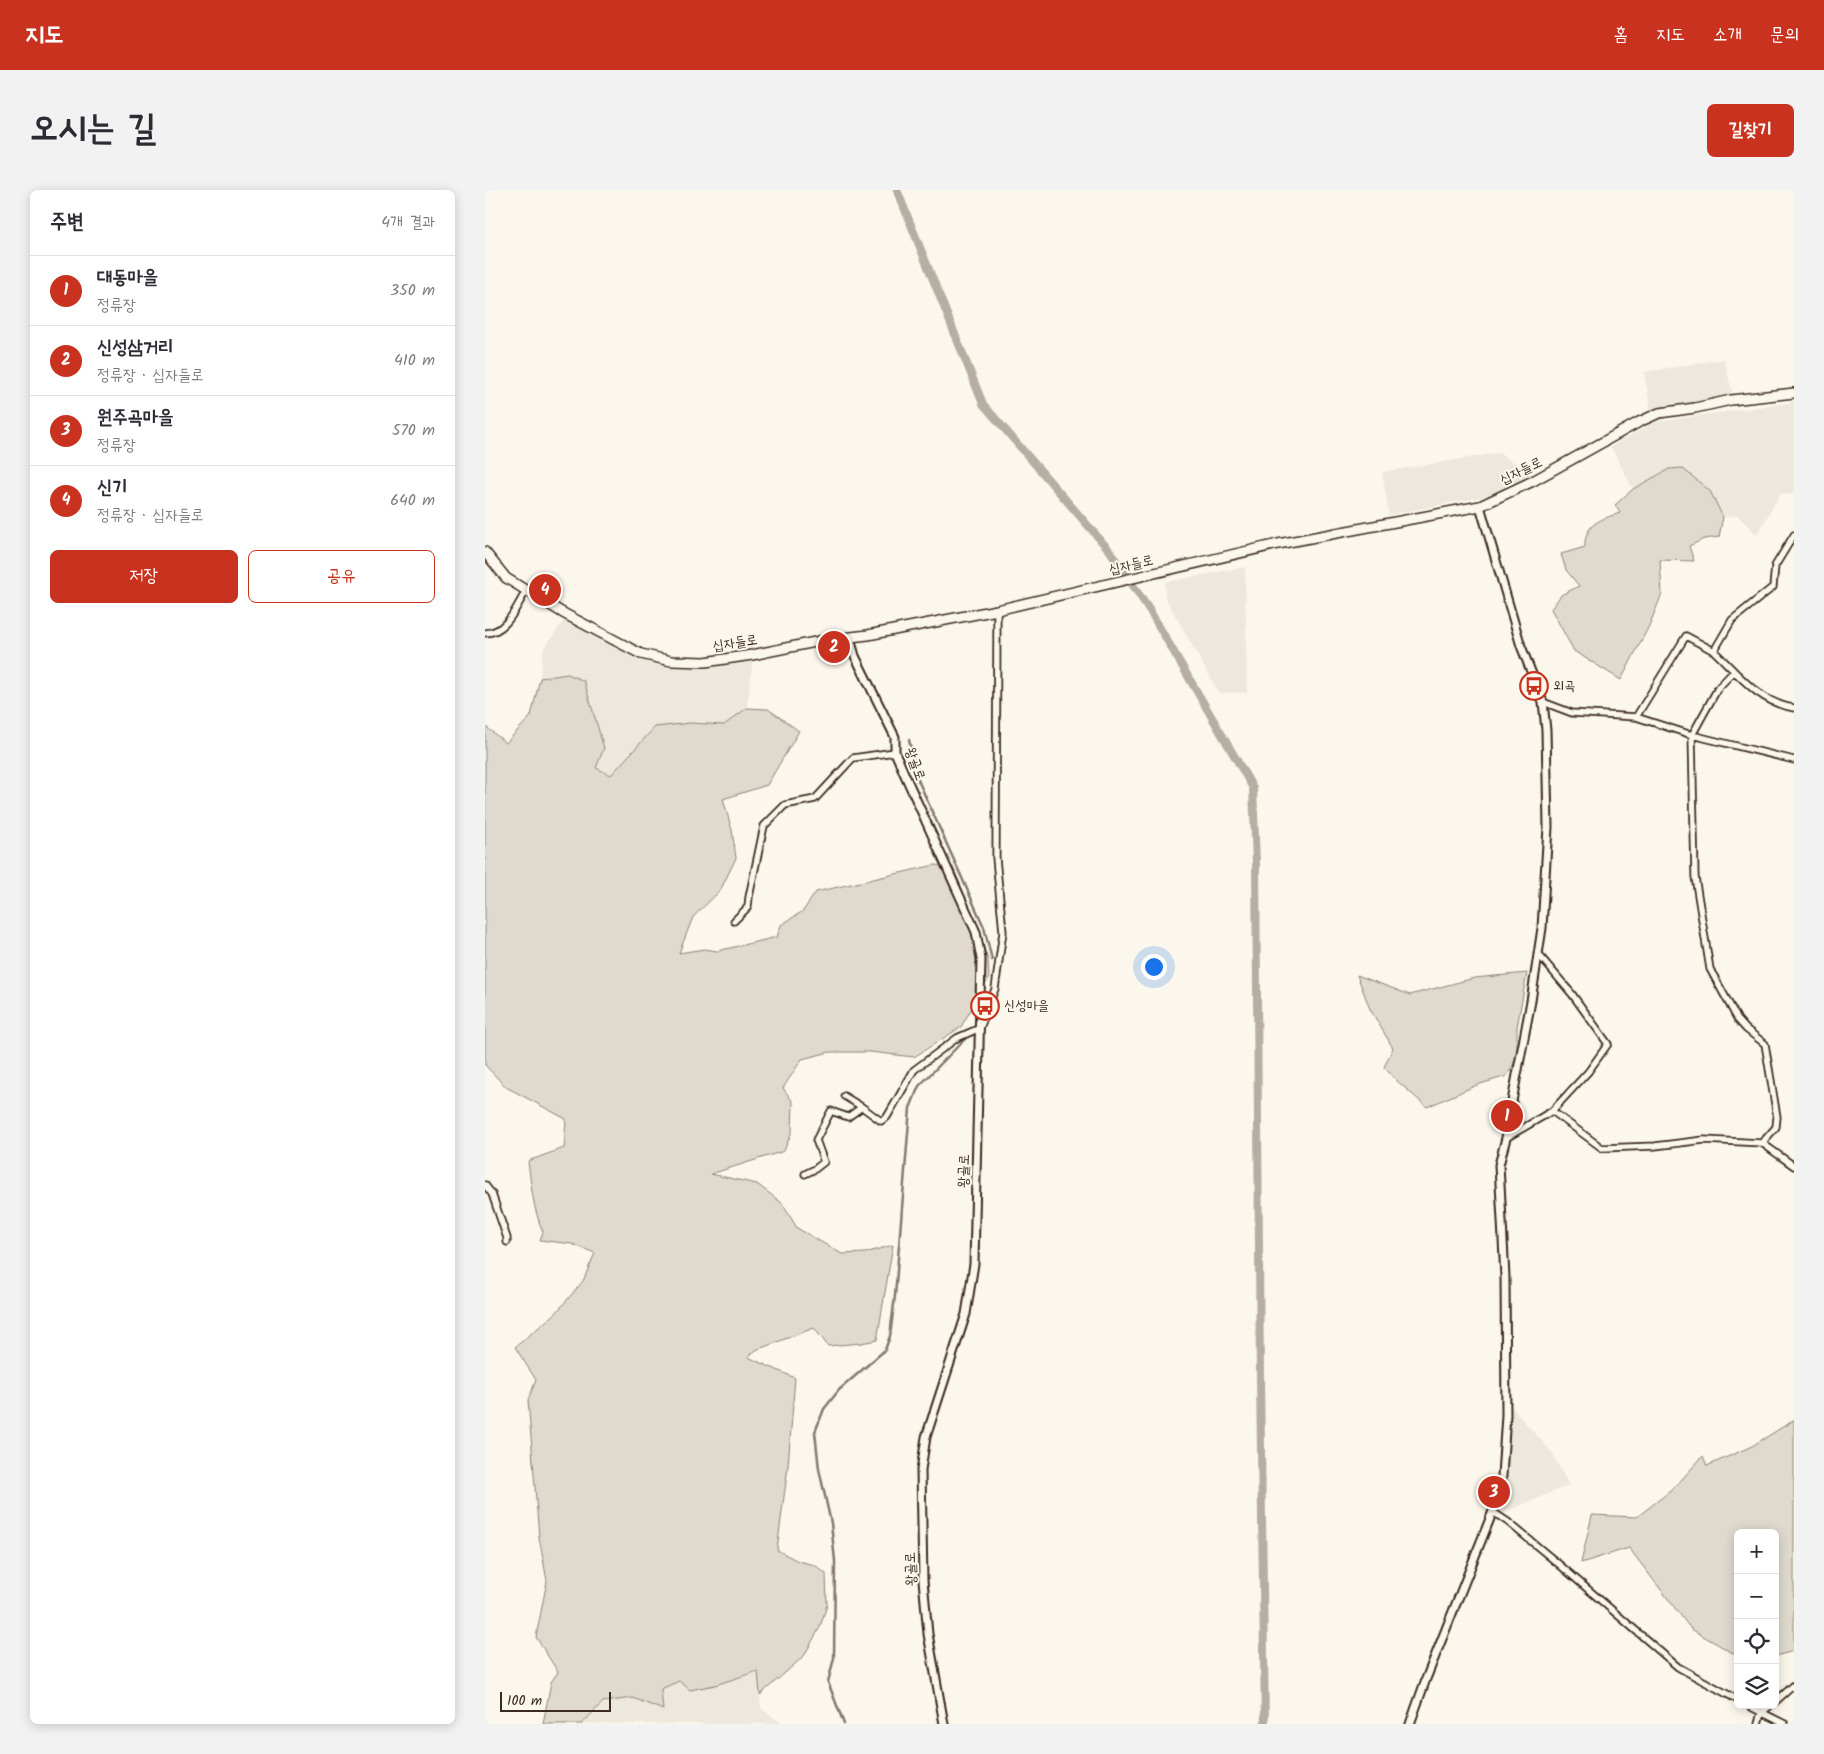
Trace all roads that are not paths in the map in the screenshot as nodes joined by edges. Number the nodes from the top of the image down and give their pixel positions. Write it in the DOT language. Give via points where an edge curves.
graph roads {
  1 [pos="1794,393"];
  2 [pos="1480,506"];
  3 [pos="1794,535"];
  4 [pos="485,552"];
  5 [pos="526,591"];
  6 [pos="997,610"];
  7 [pos="485,633"];
  8 [pos="850,638"];
  9 [pos="1714,651"];
  10 [pos="1735,671"];
  11 [pos="1543,702"];
  12 [pos="1794,708"];
  13 [pos="1636,717"];
  14 [pos="1692,735"];
  15 [pos="895,752"];
  16 [pos="1794,760"];
  17 [pos="734,921"];
  18 [pos="1539,955"];
  19 [pos="980,1028"];
  20 [pos="844,1096"];
  21 [pos="862,1108"];
  22 [pos="1552,1111"];
  23 [pos="1506,1138"];
  24 [pos="1762,1142"];
  25 [pos="1794,1166"];
  26 [pos="805,1174"];
  27 [pos="485,1185"];
  28 [pos="507,1242"];
  29 [pos="1493,1512"];
  30 [pos="1794,1685"];
  31 [pos="1734,1698"];
  32 [pos="1779,1698"];
  33 [pos="1754,1709"];
  34 [pos="1766,1709"];
  35 [pos="1761,1713"];
  36 [pos="944,1724"];
  37 [pos="1410,1724"];
  38 [pos="1757,1724"];
  39 [pos="1785,1724"];
  1 -- 2 [label="main road, 십자들로" via="1659,413"];
  2 -- 6 [label="main road, 십자들로" via="1278,544"];
  2 -- 11 [label="street" via="1521,646"];
  3 -- 9 [label="street" via="1775,566 1773,587 1732,620"];
  4 -- 5 [label="main road, 십자들로" via="506,578"];
  5 -- 7 [label="street" via="506,624"];
  5 -- 8 [label="main road, 십자들로" via="641,654 671,662 705,662 816,641"];
  6 -- 8 [label="main road, 십자들로"];
  6 -- 19 [label="street" via="996,858 1003,932 995,988"];
  8 -- 15 [label="street, 왕골로" via="855,656 895,737"];
  9 -- 10 [label="street"];
  9 -- 13 [label="street" via="1686,636"];
  10 -- 12 [label="street" via="1748,686 1765,697"];
  10 -- 14 [label="street" via="1718,688"];
  11 -- 13 [label="street" via="1572,713"];
  11 -- 18 [label="street" via="1548,827"];
  13 -- 14 [label="street"];
  14 -- 16 [label="street"];
  14 -- 24 [label="street" via="1695,876 1710,969 1738,1020 1765,1044 1777,1116 1776,1127"];
  15 -- 17 [label="street" via="853,758 815,799 785,804 764,826 748,907"];
  15 -- 19 [label="street, 왕골로" via="976,932 981,959"];
  18 -- 22 [label="street" via="1608,1044 1588,1072"];
  18 -- 23 [label="street"];
  19 -- 21 [label="street" via="957,1038 914,1070 887,1117 881,1121"];
  19 -- 36 [label="street, 왕골로" via="974,1264 965,1314 925,1437 921,1470 923,1580 928,1634"];
  20 -- 21 [label="street"];
  21 -- 26 [label="street" via="849,1117 831,1111 816,1140 824,1162"];
  22 -- 23 [label="street"];
  22 -- 24 [label="street" via="1602,1148 1704,1140"];
  23 -- 29 [label="street" via="1499,1165 1505,1277 1506,1440 1501,1491"];
  24 -- 25 [label="street"];
  27 -- 28 [label="street" via="492,1194"];
  29 -- 31 [label="street" via="1678,1667"];
  29 -- 37 [label="street"];
  30 -- 32 [label="street"];
  33 -- 35 [label="street"];
  34 -- 35 [label="street"];
  35 -- 38 [label="street"];
  35 -- 39 [label="street"];
}
